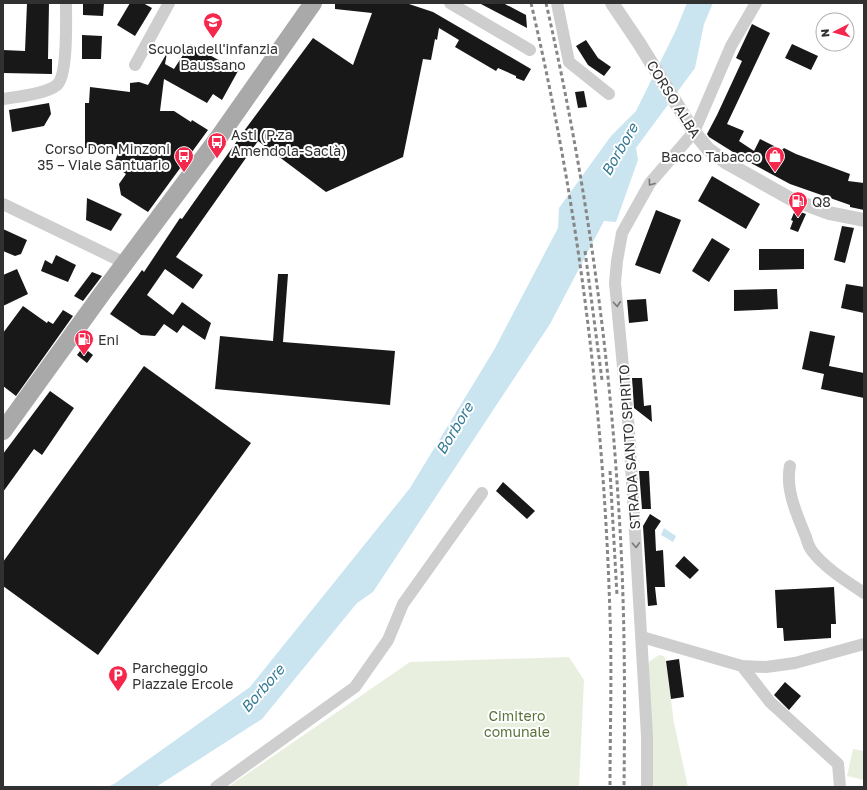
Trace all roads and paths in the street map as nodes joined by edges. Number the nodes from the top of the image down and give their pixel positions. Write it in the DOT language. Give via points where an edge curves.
graph roads {
  1 [pos="66,3"];
  2 [pos="169,3"];
  3 [pos="450,3"];
  4 [pos="556,3"];
  5 [pos="612,3"];
  6 [pos="756,3"];
  7 [pos="310,5"];
  8 [pos="530,50"];
  9 [pos="135,65"];
  10 [pos="609,94"];
  11 [pos="3,99"];
  12 [pos="694,132"];
  13 [pos="3,204"];
  14 [pos="864,220"];
  15 [pos="125,263"];
  16 [pos="3,431"];
  17 [pos="790,466"];
  18 [pos="482,494"];
  19 [pos="864,593"];
  20 [pos="642,637"];
  21 [pos="864,644"];
  22 [pos="742,666"];
  23 [pos="216,787"];
  24 [pos="647,787"];
  25 [pos="840,787"];
  1 -- 11 [label="street" via="64,66 57,85 45,91"];
  2 -- 9 [label="street"];
  3 -- 8 [label="street"];
  4 -- 10 [label="street" via="569,62"];
  5 -- 12 [label="street, CORSO ALBA"];
  6 -- 12 [label="street, STRADA SANTO SPIRITO" via="731,46"];
  7 -- 15 [label="main road" via="219,137"];
  12 -- 14 [label="street, CORSO ALBA" via="712,153 773,190 829,213"];
  12 -- 20 [label="street, STRADA SANTO SPIRITO, one-way" via="650,183 622,233 616,261 615,283 630,430"];
  13 -- 15 [label="street"];
  15 -- 16 [label="main road"];
  17 -- 19 [label="street" via="788,475 792,498 811,550 835,574"];
  18 -- 23 [label="street" via="403,604 388,640 355,687"];
  20 -- 22 [label="street"];
  20 -- 24 [label="street, STRADA SANTO SPIRITO"];
  21 -- 22 [label="street" via="794,663 766,667"];
  22 -- 25 [label="street" via="770,702 838,764"];
}
